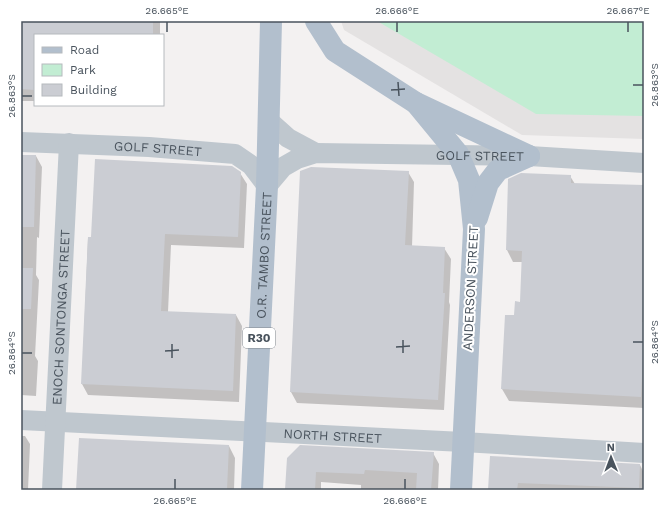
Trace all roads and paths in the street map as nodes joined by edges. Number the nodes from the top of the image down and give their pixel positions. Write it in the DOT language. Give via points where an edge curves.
graph roads {
  1 [pos="271,21"];
  2 [pos="316,21"];
  3 [pos="416,104"];
  4 [pos="269,121"];
  5 [pos="21,142"];
  6 [pos="69,144"];
  7 [pos="316,153"];
  8 [pos="458,154"];
  9 [pos="528,156"];
  10 [pos="644,163"];
  11 [pos="267,186"];
  12 [pos="474,229"];
  13 [pos="21,420"];
  14 [pos="55,422"];
  15 [pos="255,432"];
  16 [pos="463,442"];
  17 [pos="644,453"];
  18 [pos="52,490"];
  19 [pos="252,490"];
  20 [pos="461,490"];
  1 -- 4 [label="main road, O.R. TAMBO STREET / R30"];
  2 -- 3 [label="main road" via="335,51"];
  3 -- 8 [label="main road, ANDERSON STREET"];
  3 -- 9 [label="main road"];
  4 -- 7 [label="street, GOLF STREET" via="288,138"];
  4 -- 11 [label="main road, O.R. TAMBO STREET / R30"];
  5 -- 6 [label="street, GOLF STREET"];
  6 -- 11 [label="street, GOLF STREET" via="235,154 251,165"];
  6 -- 14 [label="street, ENOCH SONTONGA STREET"];
  7 -- 8 [label="street, GOLF STREET"];
  7 -- 11 [label="street, GOLF STREET" via="283,167"];
  8 -- 9 [label="street, GOLF STREET"];
  8 -- 12 [label="main road, ANDERSON STREET" via="470,180"];
  9 -- 10 [label="street, GOLF STREET"];
  9 -- 12 [label="main road" via="498,170 488,184"];
  11 -- 15 [label="main road, O.R. TAMBO STREET / R30"];
  12 -- 16 [label="main road, ANDERSON STREET"];
  13 -- 14 [label="street, NORTH STREET"];
  14 -- 15 [label="street, NORTH STREET"];
  14 -- 18 [label="street, ENOCH SONTONGA STREET"];
  15 -- 16 [label="street, NORTH STREET"];
  15 -- 19 [label="main road, O.R. TAMBO STREET / R30"];
  16 -- 17 [label="street, NORTH STREET"];
  16 -- 20 [label="main road, ANDERSON STREET"];
}
